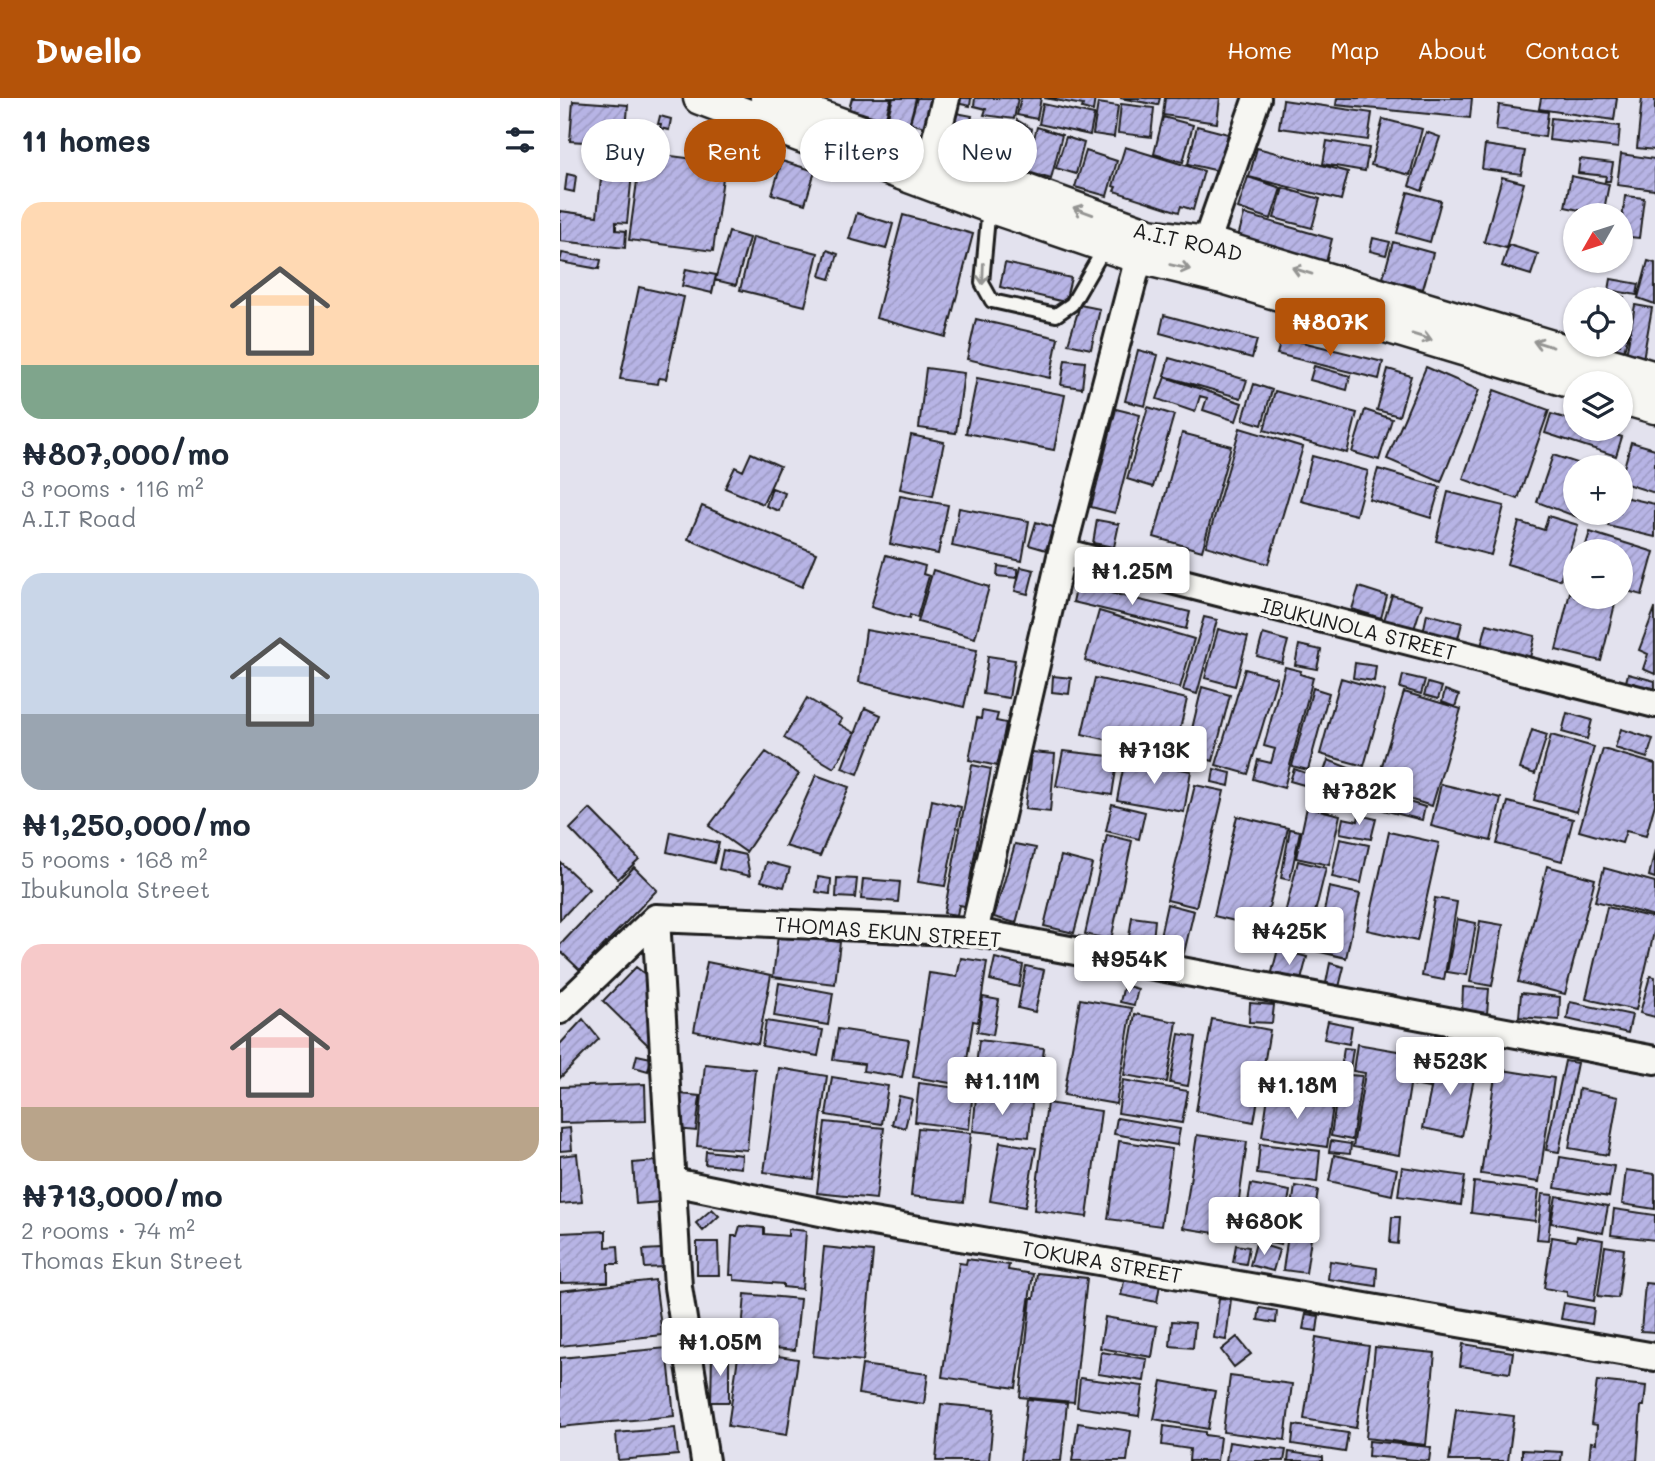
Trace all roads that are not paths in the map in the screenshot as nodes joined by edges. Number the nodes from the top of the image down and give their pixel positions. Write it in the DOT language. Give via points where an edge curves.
graph roads {
  1 [pos="699,98"];
  2 [pos="767,98"];
  3 [pos="946,98"];
  4 [pos="1257,98"];
  5 [pos="931,158"];
  6 [pos="1026,204"];
  7 [pos="989,206"];
  8 [pos="1206,243"];
  9 [pos="1106,246"];
  10 [pos="1139,257"];
  11 [pos="1655,378"];
  12 [pos="1563,379"];
  13 [pos="1633,401"];
  14 [pos="1655,407"];
  15 [pos="1062,552"];
  16 [pos="1655,704"];
  17 [pos="656,918"];
  18 [pos="974,932"];
  19 [pos="560,1010"];
  20 [pos="1655,1060"];
  21 [pos="673,1182"];
  22 [pos="1655,1357"];
  23 [pos="705,1461"];
  1 -- 7 [label="street, A.I.T ROAD"];
  2 -- 5 [label="street, A.I.T ROAD"];
  3 -- 5 [label="street"];
  4 -- 8 [label="street"];
  5 -- 6 [label="street, A.I.T ROAD"];
  6 -- 7 [label="street, A.I.T ROAD"];
  8 -- 6 [label="street, A.I.T ROAD, one-way"];
  6 -- 9 [label="street, A.I.T ROAD"];
  7 -- 9 [label="lane, one-way" via="982,284 992,301 1056,315 1072,304"];
  11 -- 8 [label="street, A.I.T ROAD, one-way"];
  9 -- 10 [label="street, A.I.T ROAD"];
  10 -- 12 [label="street, A.I.T ROAD, one-way" via="1226,278"];
  10 -- 15 [label="street"];
  13 -- 14 [label="street"];
  15 -- 16 [label="street, IBUKUNOLA STREET"];
  15 -- 18 [label="street"];
  17 -- 18 [label="street, THOMAS EKUN STREET"];
  17 -- 19 [label="street"];
  17 -- 21 [label="street"];
  18 -- 20 [label="street, THOMAS EKUN STREET"];
  21 -- 22 [label="street, TOKURA STREET" via="849,1218"];
  21 -- 23 [label="street" via="678,1287"];
}
